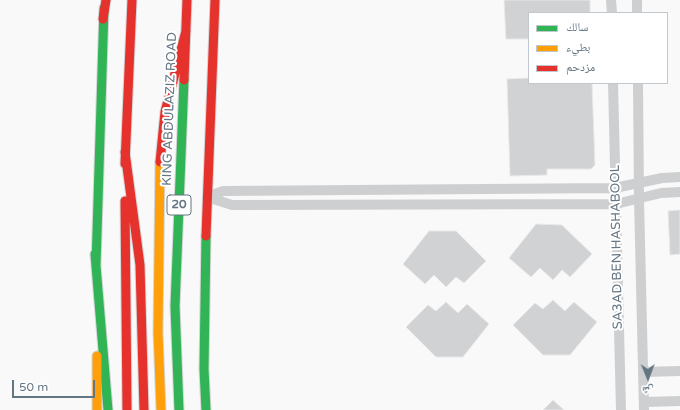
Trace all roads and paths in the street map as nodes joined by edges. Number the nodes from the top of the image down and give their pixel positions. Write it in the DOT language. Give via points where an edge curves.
graph roads {
  1 [pos="105,0"];
  2 [pos="132,0"];
  3 [pos="188,0"];
  4 [pos="215,0"];
  5 [pos="611,0"];
  6 [pos="637,0"];
  7 [pos="612,12"];
  8 [pos="637,12"];
  9 [pos="186,31"];
  10 [pos="613,84"];
  11 [pos="638,84"];
  12 [pos="125,152"];
  13 [pos="680,178"];
  14 [pos="639,183"];
  15 [pos="615,188"];
  16 [pos="680,192"];
  17 [pos="207,197"];
  18 [pos="639,199"];
  19 [pos="616,204"];
  20 [pos="95,254"];
  21 [pos="680,371"];
  22 [pos="643,372"];
  23 [pos="680,401"];
  24 [pos="644,406"];
  25 [pos="98,410"];
  26 [pos="108,410"];
  27 [pos="127,410"];
  28 [pos="144,410"];
  29 [pos="161,410"];
  30 [pos="180,410"];
  31 [pos="206,410"];
  32 [pos="621,410"];
  1 -- 20 [label="main road"];
  2 -- 12 [label="main road"];
  3 -- 9 [label="main road, KING ABDULAZIZ ROAD / 20"];
  4 -- 17 [label="main road"];
  5 -- 7 [label="street"];
  6 -- 8 [label="street"];
  9 -- 29 [label="main road" via="165,112 159,169 158,332"];
  9 -- 30 [label="main road, KING ABDULAZIZ ROAD / 20" via="175,306"];
  10 -- 15 [label="street, SA3AD BEN HASHABOOL"];
  11 -- 14 [label="street"];
  12 -- 27 [label="main road"];
  12 -- 28 [label="main road" via="140,264"];
  13 -- 14 [label="street" via="662,178"];
  14 -- 15 [label="street"];
  14 -- 18 [label="street"];
  15 -- 17 [label="street" via="223,192"];
  15 -- 19 [label="street, SA3AD BEN HASHABOOL"];
  16 -- 18 [label="street" via="661,192"];
  17 -- 19 [label="street" via="232,205"];
  17 -- 31 [label="main road" via="204,369"];
  18 -- 19 [label="street"];
  18 -- 22 [label="street"];
  19 -- 32 [label="street, SA3AD BEN HASHABOOL"];
  20 -- 25 [label="main road"];
  20 -- 26 [label="main road"];
  21 -- 22 [label="street"];
  22 -- 24 [label="street"];
  23 -- 24 [label="street"];
}
